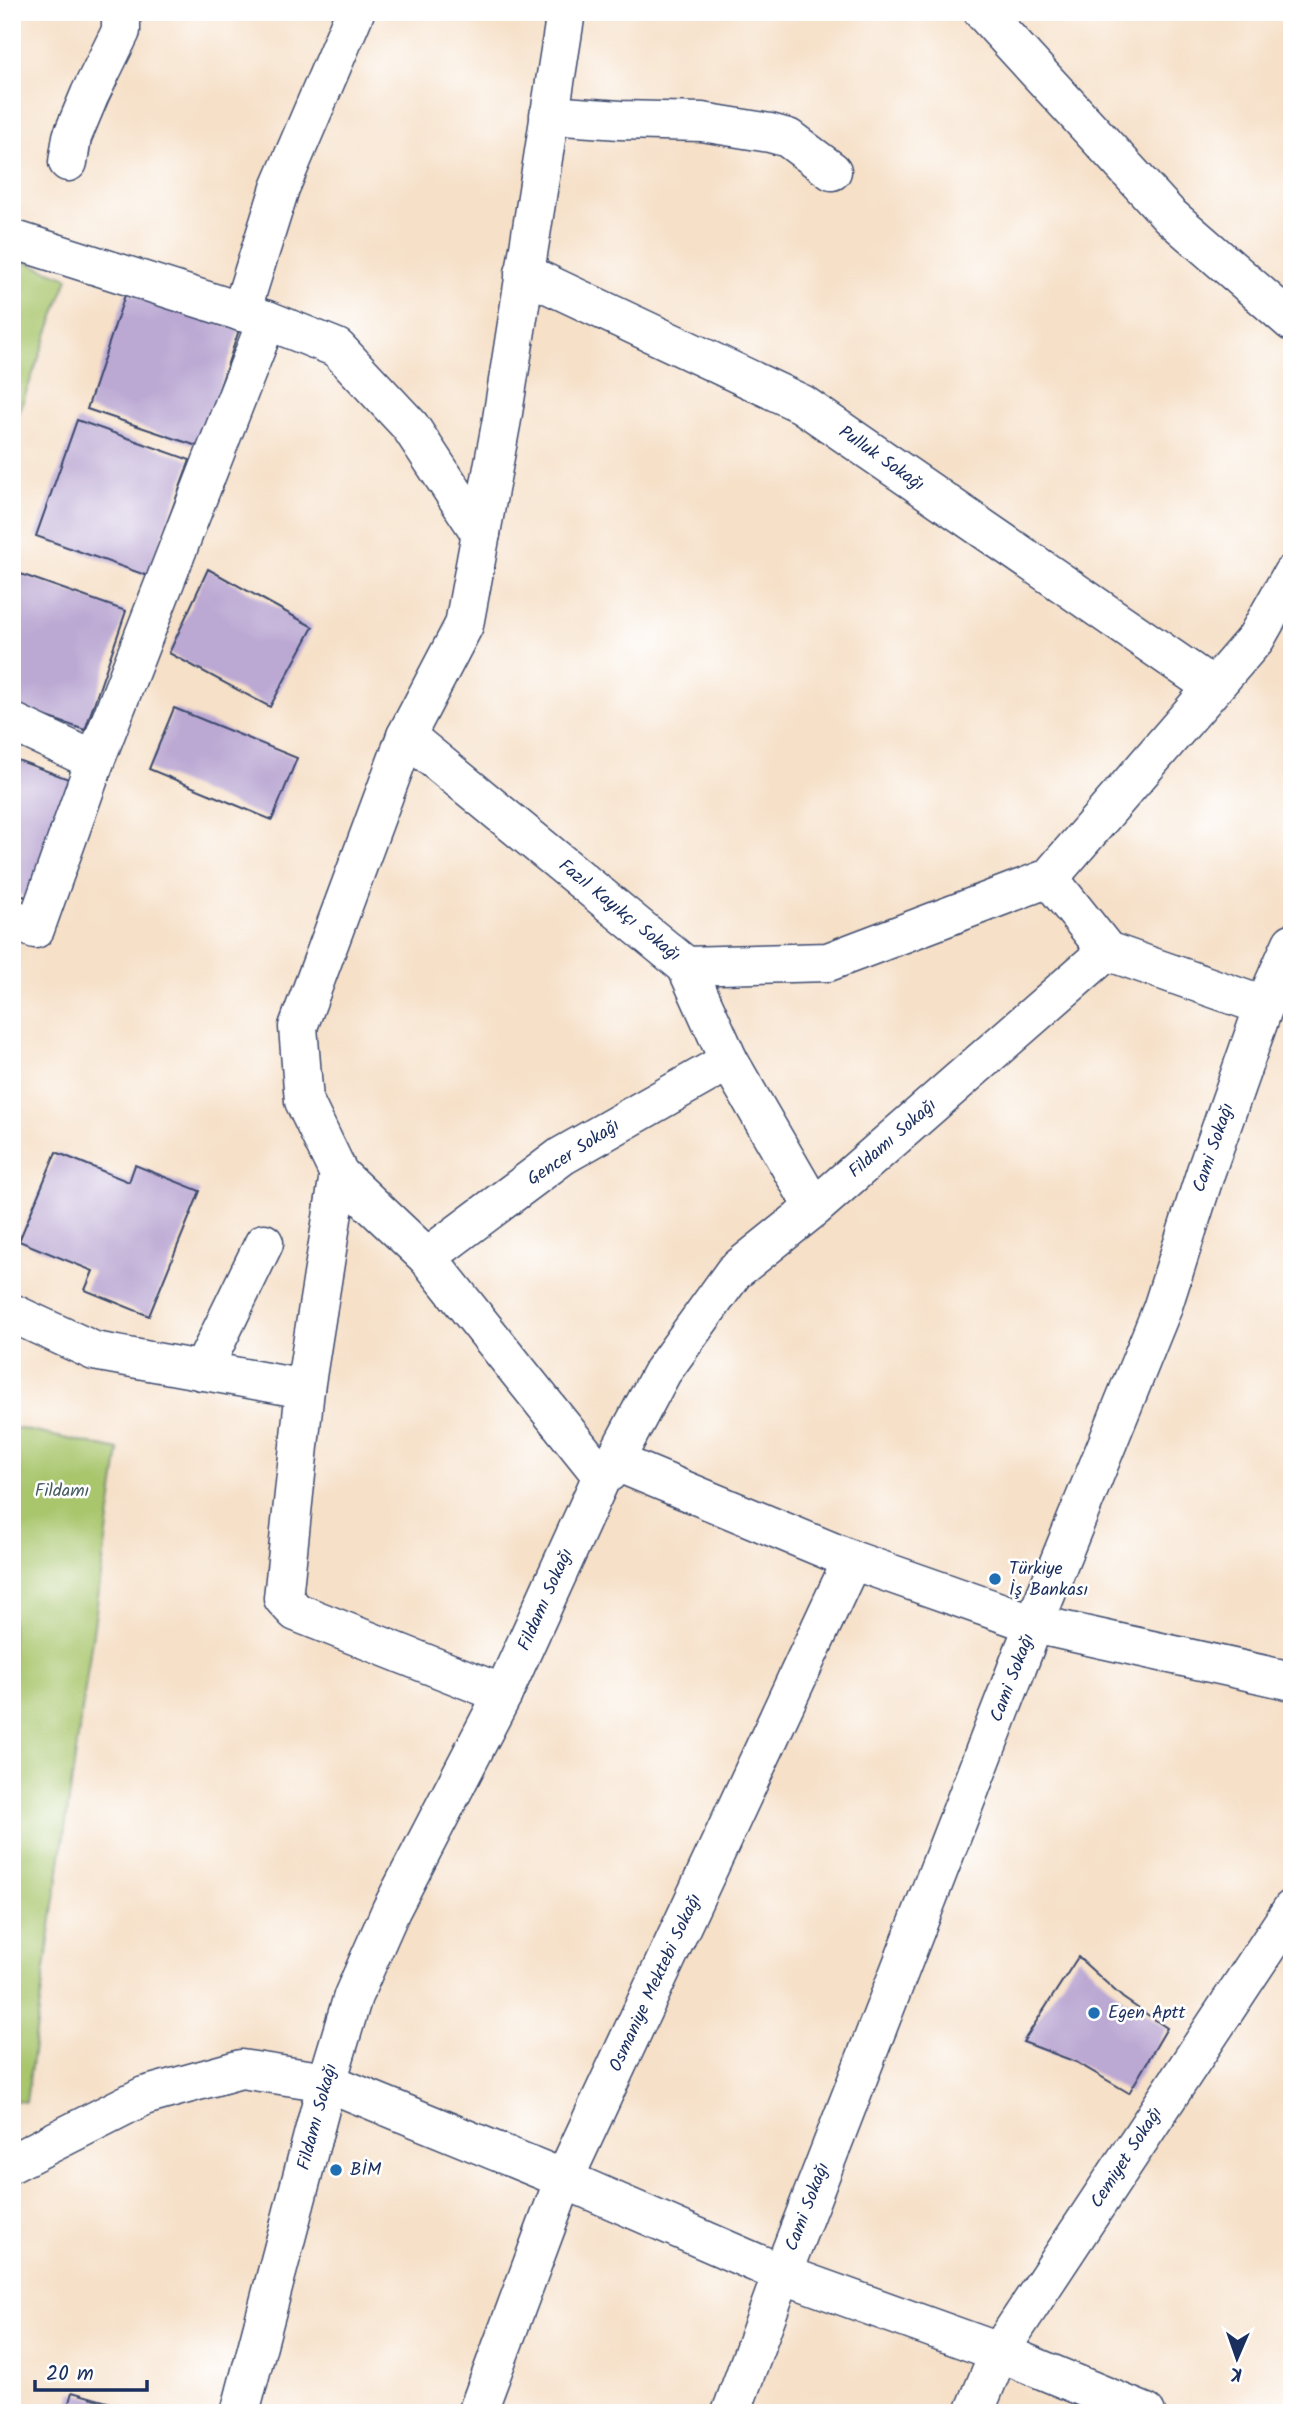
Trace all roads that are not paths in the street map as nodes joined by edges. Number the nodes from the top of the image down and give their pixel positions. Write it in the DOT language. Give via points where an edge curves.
graph roads {
  1 [pos="121,12"];
  2 [pos="355,12"];
  3 [pos="566,12"];
  4 [pos="983,12"];
  5 [pos="549,114"];
  6 [pos="68,162"];
  7 [pos="832,171"];
  8 [pos="12,239"];
  9 [pos="524,273"];
  10 [pos="254,316"];
  11 [pos="1292,323"];
  12 [pos="481,534"];
  13 [pos="1292,574"];
  14 [pos="1213,687"];
  15 [pos="12,722"];
  16 [pos="406,736"];
  17 [pos="95,761"];
  18 [pos="1049,878"];
  19 [pos="12,918"];
  20 [pos="1292,943"];
  21 [pos="1107,951"];
  22 [pos="686,966"];
  23 [pos="1264,1006"];
  24 [pos="729,1061"];
  25 [pos="339,1174"];
  26 [pos="814,1208"];
  27 [pos="264,1243"];
  28 [pos="427,1257"];
  29 [pos="12,1313"];
  30 [pos="202,1371"];
  31 [pos="305,1389"];
  32 [pos="608,1469"];
  33 [pos="852,1560"];
  34 [pos="1034,1624"];
  35 [pos="1292,1681"];
  36 [pos="503,1694"];
  37 [pos="1292,1909"];
  38 [pos="327,2082"];
  39 [pos="12,2163"];
  40 [pos="565,2179"];
  41 [pos="782,2274"];
  42 [pos="999,2352"];
  43 [pos="240,2413"];
  44 [pos="477,2413"];
  45 [pos="731,2413"];
  46 [pos="974,2413"];
  47 [pos="1146,2413"];
  1 -- 6 [label="street" via="121,31 77,126"];
  2 -- 10 [label="street" via="280,188"];
  3 -- 5 [label="street"];
  4 -- 11 [label="street" via="1169,215"];
  5 -- 7 [label="street" via="702,122 770,134 788,138"];
  5 -- 9 [label="street"];
  8 -- 10 [label="street"];
  9 -- 12 [label="street"];
  9 -- 14 [label="street, Pulluk Sokağı" via="802,404"];
  10 -- 12 [label="street" via="337,348 410,426"];
  10 -- 17 [label="street"];
  12 -- 16 [label="street" via="464,625"];
  13 -- 14 [label="street" via="1256,638"];
  14 -- 18 [label="street"];
  15 -- 17 [label="street"];
  16 -- 22 [label="street, Fazıl Kayıkçı Sokağı"];
  16 -- 25 [label="street" via="298,1027 304,1101"];
  17 -- 19 [label="street" via="35,929"];
  18 -- 21 [label="street"];
  18 -- 22 [label="street" via="828,962"];
  20 -- 23 [label="street, Cami Sokağı"];
  21 -- 23 [label="street"];
  21 -- 26 [label="street, Fildamı Sokağı"];
  22 -- 24 [label="street, Fazıl Kayıkçı Sokağı"];
  23 -- 34 [label="street, Cami Sokağı" via="1162,1309"];
  24 -- 26 [label="street, Fazıl Kayıkçı Sokağı"];
  24 -- 28 [label="street, Gencer Sokağı" via="562,1156"];
  25 -- 28 [label="street"];
  25 -- 31 [label="street"];
  26 -- 32 [label="street, Fildamı Sokağı" via="734,1272 662,1372"];
  27 -- 30 [label="street"];
  28 -- 32 [label="street"];
  29 -- 30 [label="street" via="94,1350"];
  30 -- 31 [label="street"];
  31 -- 36 [label="street" via="283,1598 296,1612"];
  32 -- 33 [label="street"];
  32 -- 36 [label="street, Fildamı Sokağı"];
  33 -- 34 [label="street"];
  33 -- 40 [label="street, Osmaniye Mektebi Sokağı"];
  34 -- 35 [label="street"];
  34 -- 41 [label="street, Cami Sokağı"];
  36 -- 38 [label="street, Fildamı Sokağı" via="386,1922 353,1996"];
  37 -- 42 [label="street, Cemiyet Sokağı"];
  38 -- 39 [label="street" via="242,2069 144,2096"];
  38 -- 40 [label="street"];
  38 -- 43 [label="street, Fildamı Sokağı"];
  40 -- 41 [label="street"];
  40 -- 44 [label="street, Osmaniye Mektebi Sokağı"];
  41 -- 42 [label="street"];
  41 -- 45 [label="street, Cami Sokağı"];
  42 -- 46 [label="street, Cemiyet Sokağı"];
  42 -- 47 [label="street"];
}
